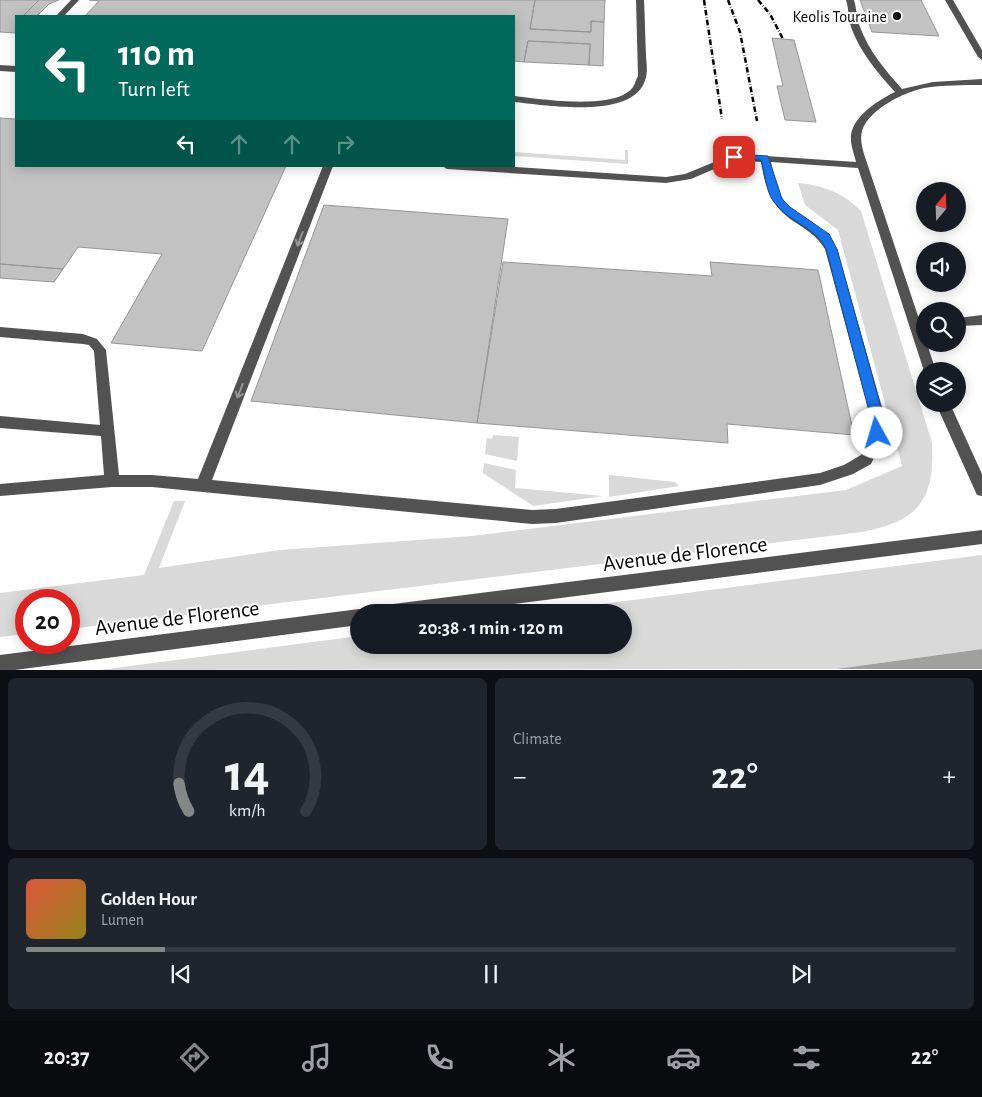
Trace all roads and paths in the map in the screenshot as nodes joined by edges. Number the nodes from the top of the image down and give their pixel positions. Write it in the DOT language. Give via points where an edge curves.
graph roads {
  1 [pos="75,0"];
  2 [pos="640,0"];
  3 [pos="850,0"];
  4 [pos="949,0"];
  5 [pos="61,15"];
  6 [pos="982,57"];
  7 [pos="14,67"];
  8 [pos="0,68"];
  9 [pos="982,82"];
  10 [pos="901,93"];
  11 [pos="515,99"];
  12 [pos="765,158"];
  13 [pos="862,165"];
  14 [pos="328,167"];
  15 [pos="464,167"];
  16 [pos="916,318"];
  17 [pos="982,320"];
  18 [pos="966,321"];
  19 [pos="0,332"];
  20 [pos="947,412"];
  21 [pos="0,422"];
  22 [pos="108,431"];
  23 [pos="112,481"];
  24 [pos="203,486"];
  25 [pos="0,490"];
  26 [pos="982,490"];
  27 [pos="982,537"];
  28 [pos="456,604"];
  29 [pos="350,618"];
  30 [pos="0,663"];
  1 -- 5 [label="street"];
  2 -- 11 [label="street" via="641,83 633,93 616,101 596,104"];
  3 -- 10 [label="street" via="855,14 854,24 866,51"];
  4 -- 6 [label="street"];
  7 -- 8 [label="street"];
  9 -- 10 [label="street" via="926,85"];
  10 -- 13 [label="street" via="867,116 858,129 856,141"];
  12 -- 13 [label="street"];
  12 -- 15 [label="street" via="734,157 678,180"];
  12 -- 24 [label="street" via="777,200 786,210 826,237 832,249 876,411 874,446 868,459 852,470 820,479 532,517"];
  13 -- 16 [label="street"];
  14 -- 24 [label="street, one-way"];
  17 -- 18 [label="street"];
  19 -- 22 [label="street" via="93,342 100,350"];
  20 -- 26 [label="street"];
  21 -- 22 [label="street"];
  22 -- 23 [label="street"];
  23 -- 24 [label="street"];
  23 -- 25 [label="street"];
  27 -- 28 [label="street, Avenue de Florence"];
  29 -- 30 [label="street, Avenue de Florence"];
}
